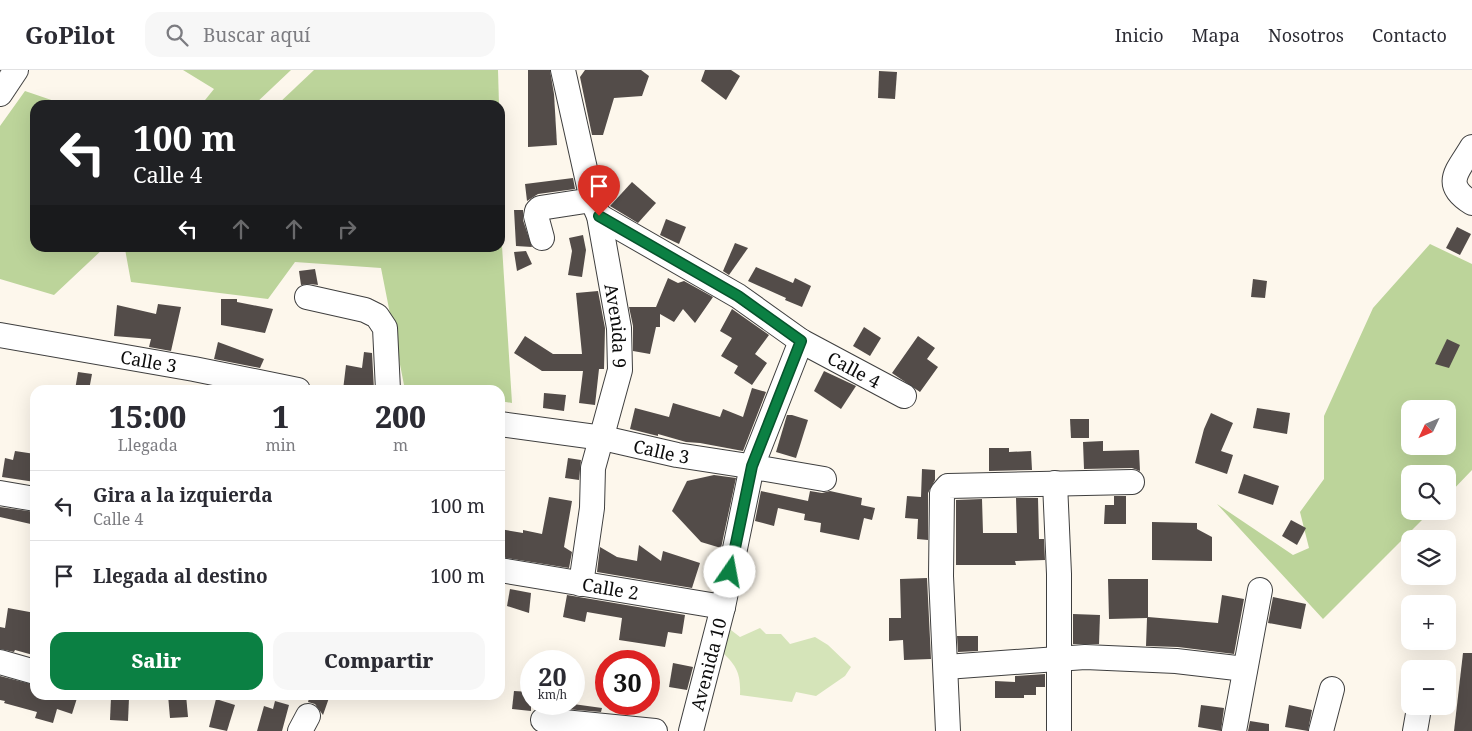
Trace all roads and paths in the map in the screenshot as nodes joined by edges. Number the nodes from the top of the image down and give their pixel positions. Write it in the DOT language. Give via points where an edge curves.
graph roads {
  1 [pos="16,70"];
  2 [pos="563,70"];
  3 [pos="0,94"];
  4 [pos="1472,147"];
  5 [pos="1472,203"];
  6 [pos="596,208"];
  7 [pos="542,238"];
  8 [pos="307,297"];
  9 [pos="0,335"];
  10 [pos="801,341"];
  11 [pos="194,379"];
  12 [pos="251,385"];
  13 [pos="388,385"];
  14 [pos="904,396"];
  15 [pos="505,425"];
  16 [pos="602,438"];
  17 [pos="752,466"];
  18 [pos="824,479"];
  19 [pos="1132,482"];
  20 [pos="1055,483"];
  21 [pos="0,493"];
  22 [pos="30,498"];
  23 [pos="505,571"];
  24 [pos="581,584"];
  25 [pos="1260,590"];
  26 [pos="723,607"];
  27 [pos="1060,660"];
  28 [pos="0,662"];
  29 [pos="946,667"];
  30 [pos="1245,669"];
  31 [pos="30,671"];
  32 [pos="1332,689"];
  33 [pos="543,720"];
  34 [pos="655,731"];
  35 [pos="691,731"];
  36 [pos="948,731"];
  37 [pos="1059,731"];
  38 [pos="1234,731"];
  39 [pos="1321,731"];
  1 -- 3 [label="street"];
  2 -- 6 [label="street, Avenida 9"];
  4 -- 5 [label="street" via="1454,178 1455,189"];
  6 -- 7 [label="street" via="540,208 536,216"];
  6 -- 10 [label="street, Calle 4" via="738,296"];
  6 -- 16 [label="street, Avenida 9" via="620,345 620,370"];
  8 -- 13 [label="street" via="365,310 377,316 384,328"];
  9 -- 11 [label="street, Calle 3"];
  10 -- 14 [label="street, Calle 4"];
  10 -- 17 [label="street, Avenida 10"];
  11 -- 12 [label="street, Calle 3"];
  15 -- 16 [label="street, Calle 3"];
  16 -- 17 [label="street, Calle 3" via="677,455"];
  16 -- 24 [label="street, Avenida 9" via="593,468 592,508"];
  17 -- 18 [label="street, Calle 3"];
  17 -- 26 [label="street, Avenida 10"];
  19 -- 20 [label="street"];
  20 -- 27 [label="street"];
  20 -- 29 [label="street" via="948,486 942,492 941,576"];
  21 -- 22 [label="street"];
  23 -- 24 [label="street, Calle 2"];
  24 -- 26 [label="street, Calle 2"];
  25 -- 30 [label="street"];
  26 -- 35 [label="street, Avenida 10"];
  27 -- 29 [label="street"];
  27 -- 30 [label="street" via="1085,657 1176,661"];
  27 -- 37 [label="street"];
  28 -- 31 [label="street"];
  29 -- 36 [label="street"];
  30 -- 38 [label="street"];
  32 -- 39 [label="street"];
  33 -- 34 [label="street"];
}
